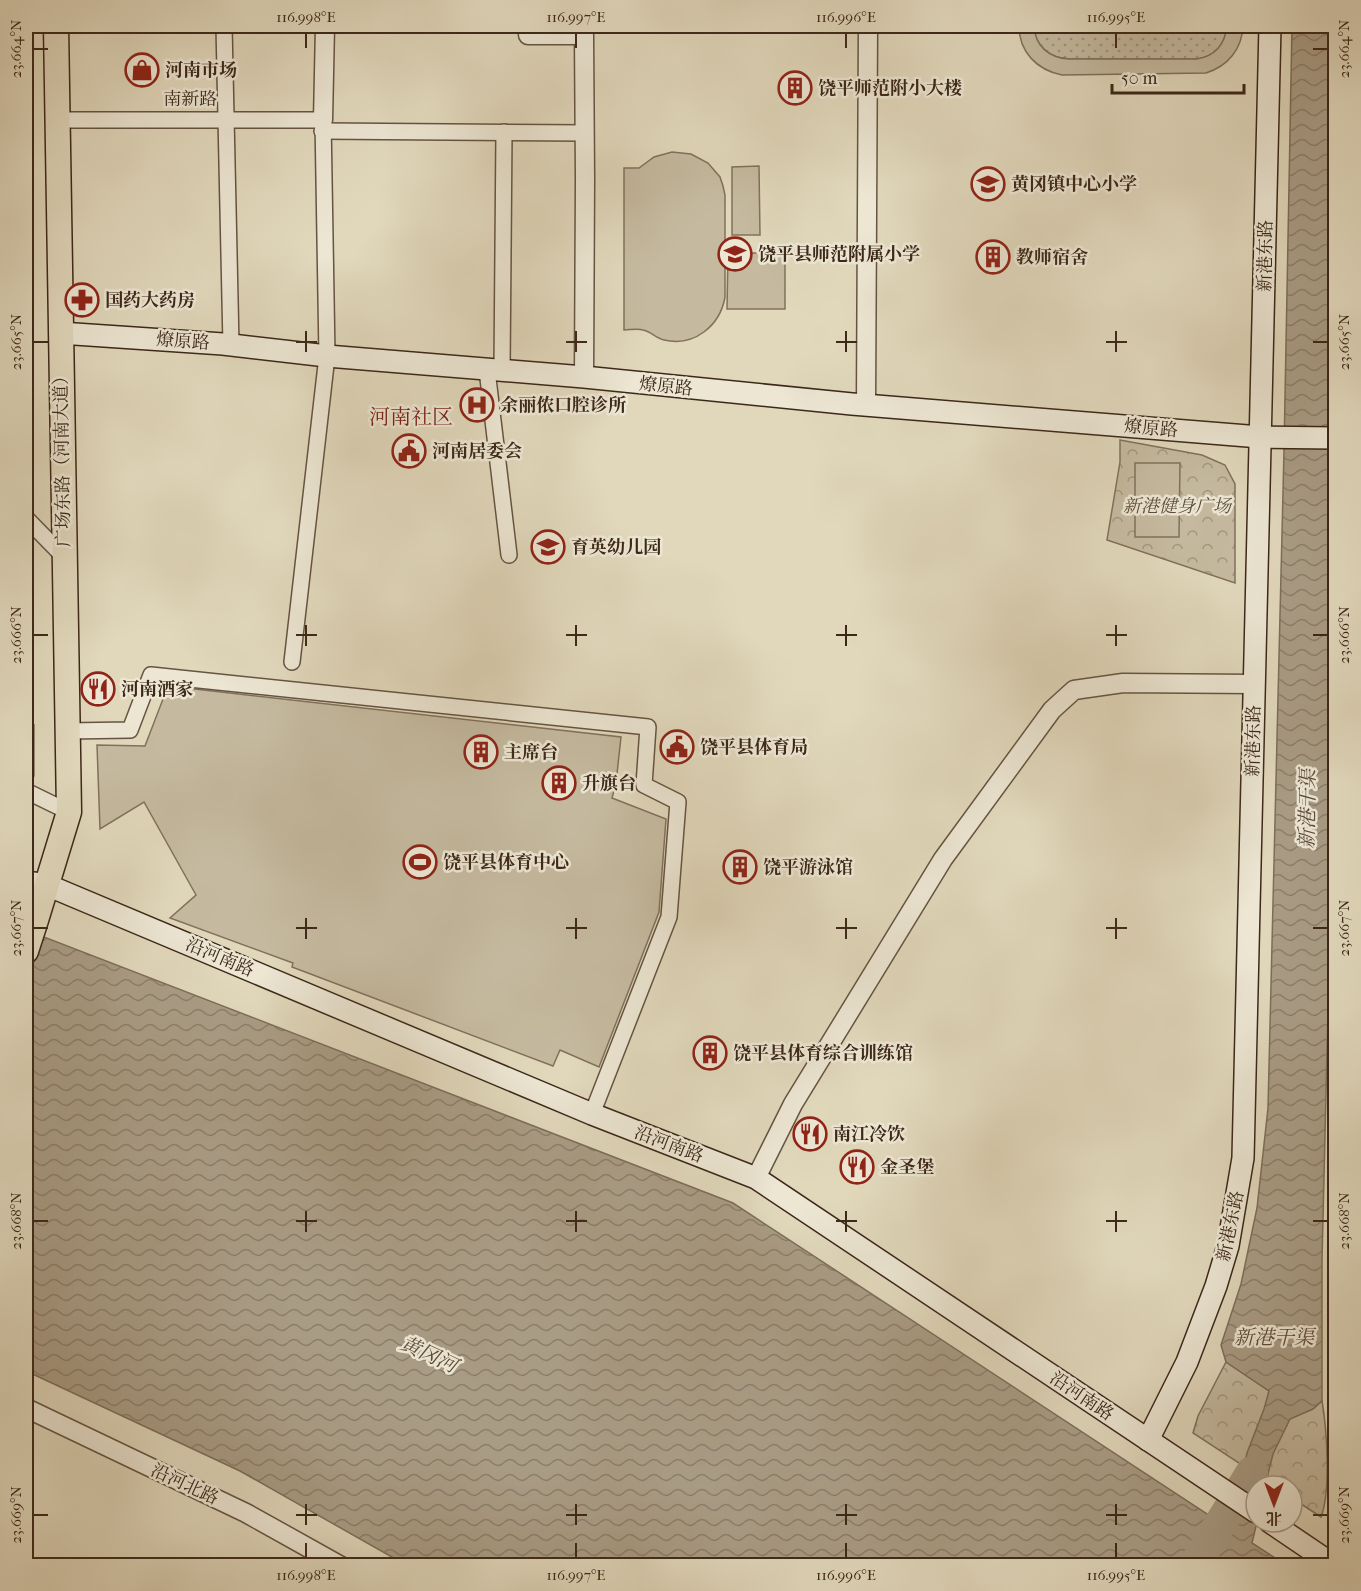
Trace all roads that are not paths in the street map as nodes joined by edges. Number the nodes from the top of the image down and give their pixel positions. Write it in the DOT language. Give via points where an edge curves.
graph roads {
  1 [pos="56,26"];
  2 [pos="224,26"];
  3 [pos="325,26"];
  4 [pos="868,26"];
  5 [pos="1270,26"];
  6 [pos="528,35"];
  7 [pos="226,119"];
  8 [pos="57,120"];
  9 [pos="323,125"];
  10 [pos="504,132"];
  11 [pos="585,133"];
  12 [pos="60,333"];
  13 [pos="231,345"];
  14 [pos="327,356"];
  15 [pos="494,370"];
  16 [pos="584,377"];
  17 [pos="866,405"];
  18 [pos="1267,437"];
  19 [pos="1335,438"];
  20 [pos="26,518"];
  21 [pos="509,555"];
  22 [pos="64,556"];
  23 [pos="292,662"];
  24 [pos="1254,684"];
  25 [pos="67,731"];
  26 [pos="26,791"];
  27 [pos="69,812"];
  28 [pos="36,884"];
  29 [pos="26,906"];
  30 [pos="26,951"];
  31 [pos="592,1114"];
  32 [pos="756,1178"];
  33 [pos="26,1408"];
  34 [pos="1148,1440"];
  35 [pos="1244,1504"];
  36 [pos="1288,1534"];
  37 [pos="341,1566"];
  38 [pos="1335,1566"];
  1 -- 8 [label="main road, 广场东路（河南大道）"];
  2 -- 7 [label="street"];
  3 -- 9 [label="street"];
  4 -- 17 [label="street"];
  5 -- 18 [label="main road, 新港东路"];
  6 -- 11 [label="street" via="584,35"];
  7 -- 8 [label="street, 南新路"];
  7 -- 9 [label="street, 南新路"];
  7 -- 13 [label="street"];
  8 -- 12 [label="main road, 广场东路（河南大道）"];
  9 -- 10 [label="street, 南新路"];
  9 -- 14 [label="street"];
  10 -- 11 [label="street, 南新路"];
  10 -- 15 [label="street"];
  11 -- 16 [label="street"];
  12 -- 13 [label="main road, 燎原路"];
  12 -- 22 [label="main road, 广场东路（河南大道）"];
  13 -- 14 [label="main road, 燎原路"];
  14 -- 15 [label="main road, 燎原路"];
  14 -- 23 [label="street"];
  15 -- 16 [label="main road, 燎原路"];
  15 -- 21 [label="street"];
  16 -- 17 [label="main road, 燎原路"];
  17 -- 18 [label="main road, 燎原路"];
  18 -- 19 [label="main road, 燎原路"];
  18 -- 24 [label="main road, 新港东路"];
  20 -- 22 [label="street"];
  22 -- 25 [label="main road, 广场东路（河南大道）"];
  24 -- 32 [label="street" via="1123,684 1074,690 1052,710 943,859 793,1104"];
  24 -- 34 [label="main road, 新港东路" via="1241,1168 1228,1246 1212,1296 1187,1362"];
  25 -- 27 [label="main road, 广场东路（河南大道）"];
  25 -- 31 [label="street" via="130,729 151,675 648,727 644,785 678,802 669,917"];
  26 -- 27 [label="street"];
  27 -- 28 [label="main road, 广场东路（河南大道）"];
  28 -- 29 [label="main road"];
  28 -- 30 [label="main road, 广场东路（河南大道）"];
  28 -- 31 [label="main road, 沿河南路"];
  31 -- 32 [label="main road, 沿河南路"];
  32 -- 34 [label="main road, 沿河南路"];
  33 -- 37 [label="street, 沿河北路" via="246,1513"];
  34 -- 35 [label="main road, 沿河南路"];
  36 -- 38 [label="main road"];
}
